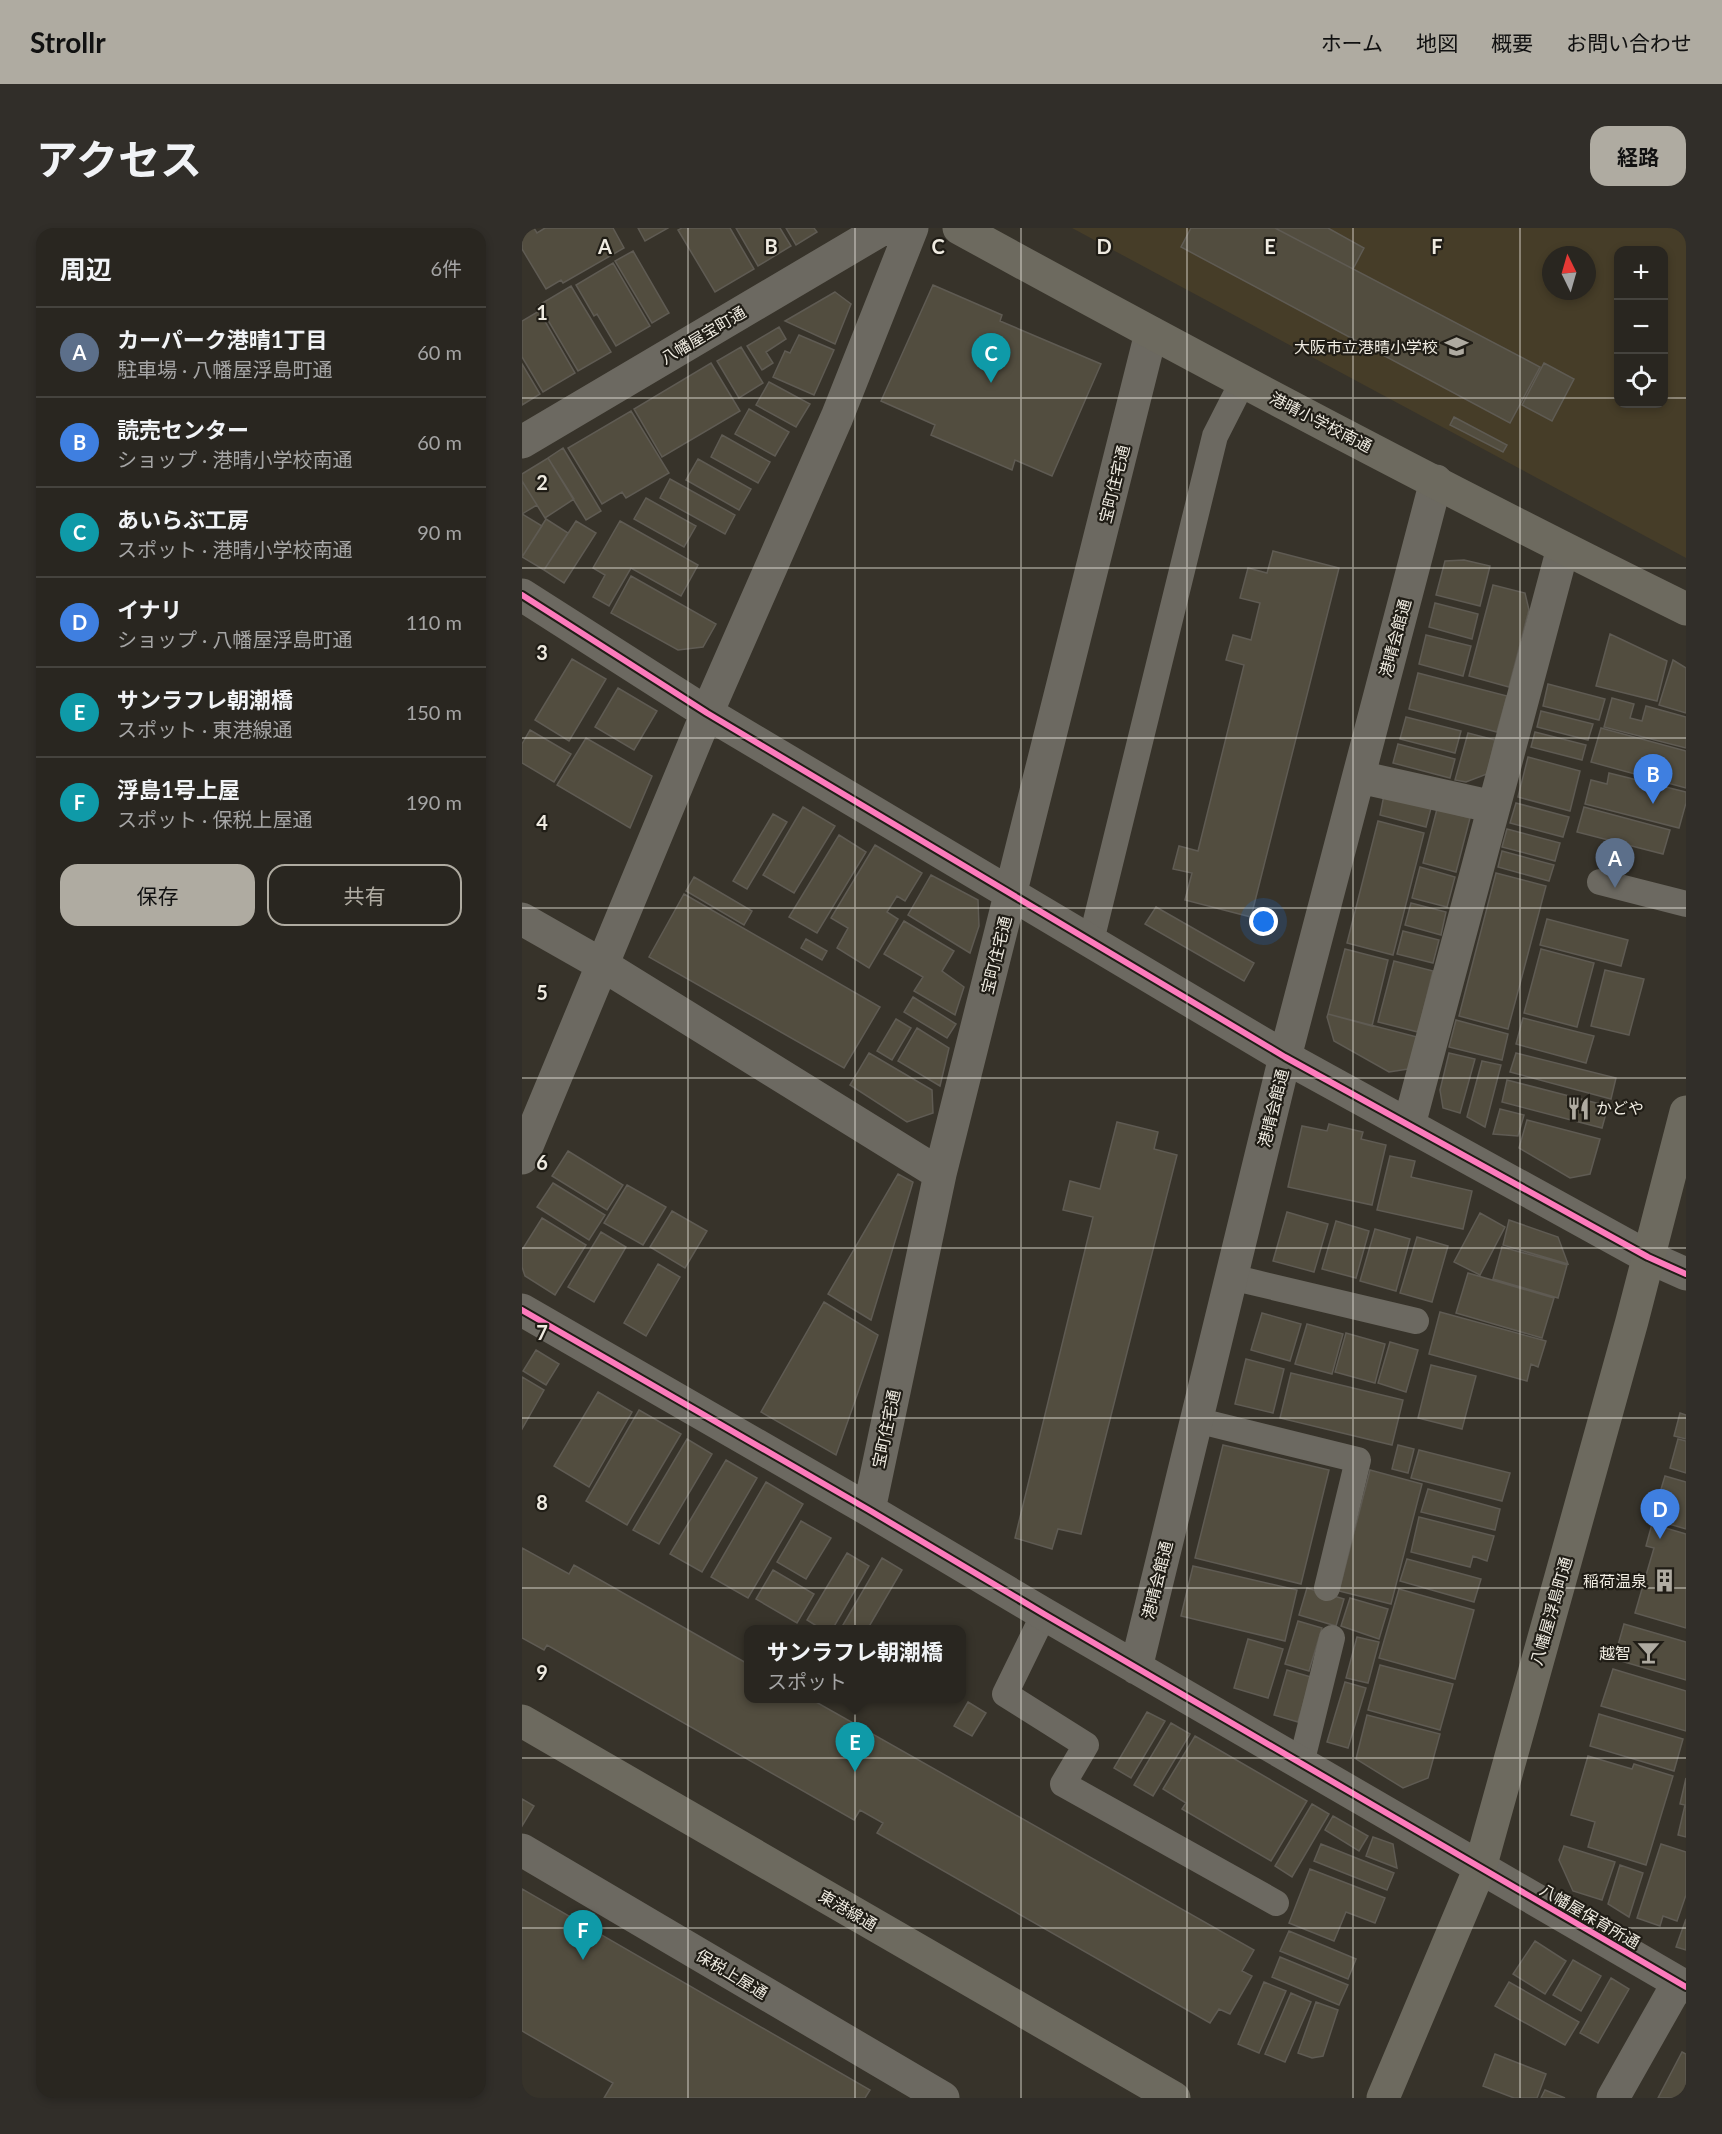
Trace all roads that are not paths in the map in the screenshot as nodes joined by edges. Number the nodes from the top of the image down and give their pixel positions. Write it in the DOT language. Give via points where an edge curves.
graph roads {
  1 [pos="884,228"];
  2 [pos="912,228"];
  3 [pos="959,228"];
  4 [pos="1151,333"];
  5 [pos="1243,381"];
  6 [pos="522,442"];
  7 [pos="1436,481"];
  8 [pos="1563,548"];
  9 [pos="522,595"];
  10 [pos="1686,609"];
  11 [pos="707,713"];
  12 [pos="1359,777"];
  13 [pos="1494,807"];
  14 [pos="1600,882"];
  15 [pos="1011,894"];
  16 [pos="1686,904"];
  17 [pos="522,919"];
  18 [pos="1091,941"];
  19 [pos="601,964"];
  20 [pos="1285,1057"];
  21 [pos="1686,1112"];
  22 [pos="1409,1125"];
  23 [pos="522,1158"];
  24 [pos="940,1174"];
  25 [pos="1648,1257"];
  26 [pos="1686,1274"];
  27 [pos="1232,1277"];
  28 [pos="522,1310"];
  29 [pos="1416,1321"];
  30 [pos="1196,1420"];
  31 [pos="869,1510"];
  32 [pos="1327,1588"];
  33 [pos="1044,1614"];
  34 [pos="1332,1638"];
  35 [pos="1136,1668"];
  36 [pos="522,1721"];
  37 [pos="1301,1764"];
  38 [pos="522,1850"];
  39 [pos="1480,1868"];
  40 [pos="1276,1903"];
  41 [pos="1682,1985"];
  42 [pos="943,2098"];
  43 [pos="1174,2098"];
  44 [pos="1383,2098"];
  45 [pos="1613,2098"];
  1 -- 6 [label="street, 八幡屋宝町通"];
  2 -- 11 [label="street" via="837,417"];
  3 -- 4 [label="street, 港晴小学校南通"];
  4 -- 5 [label="street, 港晴小学校南通"];
  4 -- 15 [label="street, 宝町住宅通"];
  5 -- 7 [label="street, 港晴小学校南通"];
  5 -- 18 [label="lane" via="1215,436"];
  7 -- 8 [label="street, 港晴小学校南通"];
  7 -- 12 [label="street, 港晴会館通"];
  8 -- 10 [label="street, 港晴小学校南通"];
  8 -- 13 [label="street"];
  9 -- 11 [label="street"];
  11 -- 15 [label="street"];
  11 -- 19 [label="street"];
  12 -- 13 [label="street"];
  12 -- 20 [label="street, 港晴会館通"];
  13 -- 22 [label="street"];
  14 -- 16 [label="lane"];
  15 -- 18 [label="street"];
  15 -- 24 [label="street, 宝町住宅通"];
  17 -- 19 [label="street"];
  18 -- 20 [label="street"];
  19 -- 23 [label="street"];
  19 -- 24 [label="street"];
  20 -- 22 [label="street"];
  20 -- 27 [label="street, 港晴会館通"];
  21 -- 25 [label="street, 八幡屋浮島町通"];
  22 -- 25 [label="street"];
  24 -- 31 [label="street, 宝町住宅通"];
  25 -- 26 [label="street"];
  25 -- 39 [label="street, 八幡屋浮島町通"];
  27 -- 29 [label="lane"];
  27 -- 30 [label="street, 港晴会館通"];
  28 -- 31 [label="street, 八幡屋保育所通"];
  30 -- 32 [label="lane" via="1358,1460"];
  30 -- 35 [label="street, 港晴会館通"];
  31 -- 33 [label="street, 八幡屋保育所通"];
  33 -- 35 [label="street, 八幡屋保育所通"];
  33 -- 40 [label="lane" via="1005,1694 1086,1745 1063,1784"];
  34 -- 37 [label="lane"];
  35 -- 37 [label="street, 八幡屋保育所通"];
  36 -- 43 [label="street, 東港線通"];
  37 -- 39 [label="street, 八幡屋保育所通"];
  38 -- 42 [label="street, 保税上屋通"];
  39 -- 41 [label="street, 八幡屋保育所通"];
  39 -- 44 [label="street, 八幡屋浮島町通"];
  41 -- 45 [label="street"];
}
